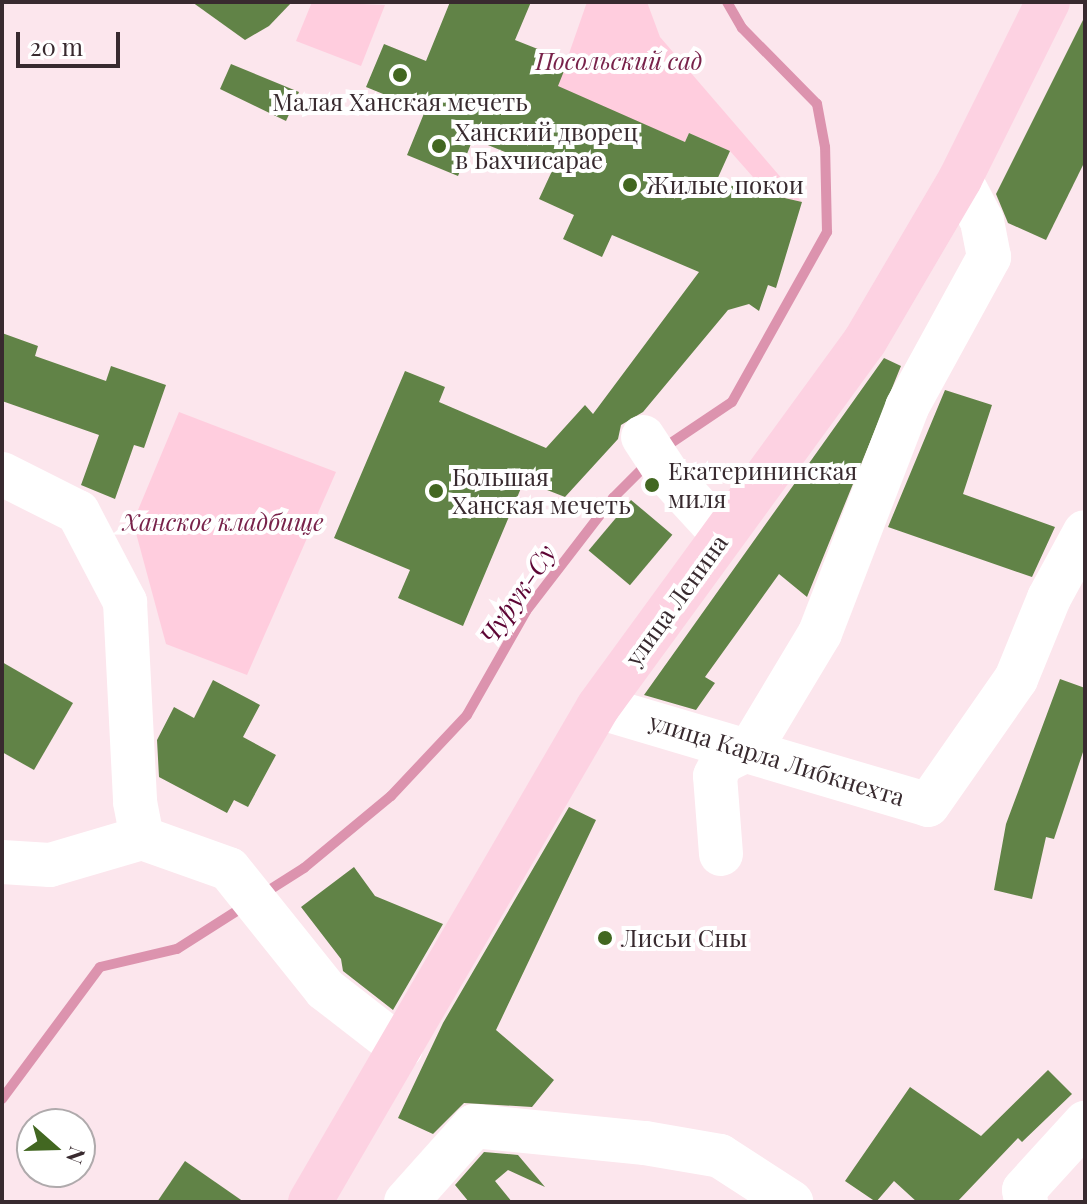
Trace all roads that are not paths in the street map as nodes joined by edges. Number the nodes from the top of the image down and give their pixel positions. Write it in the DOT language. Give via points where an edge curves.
graph roads {
  1 [pos="1048,2"];
  2 [pos="960,179"];
  3 [pos="643,437"];
  4 [pos="2,474"];
  5 [pos="1085,532"];
  6 [pos="723,535"];
  7 [pos="598,707"];
  8 [pos="751,748"];
  9 [pos="142,838"];
  10 [pos="721,854"];
  11 [pos="2,862"];
  12 [pos="401,1048"];
  13 [pos="1085,1123"];
  14 [pos="1021,1198"];
  15 [pos="310,1202"];
  16 [pos="406,1202"];
  17 [pos="791,1202"];
  1 -- 2 [label="main road, улица Ленина"];
  2 -- 6 [label="main road, улица Ленина" via="865,341"];
  2 -- 8 [label="street" via="982,221 989,257 907,407 820,633"];
  3 -- 6 [label="street" via="668,475"];
  4 -- 9 [label="street" via="78,512 125,602 135,802"];
  5 -- 8 [label="street, улица Карла Либкнехта" via="1049,598 1016,679 928,805"];
  6 -- 7 [label="main road, улица Ленина"];
  7 -- 8 [label="street, улица Карла Либкнехта"];
  7 -- 12 [label="main road, улица Ленина"];
  8 -- 10 [label="street" via="722,762 715,776"];
  9 -- 11 [label="street" via="50,865"];
  9 -- 12 [label="street" via="229,869 325,989"];
  12 -- 15 [label="main road, улица Ленина"];
  13 -- 14 [label="street"];
  16 -- 17 [label="street" via="474,1126 720,1156"];
}
